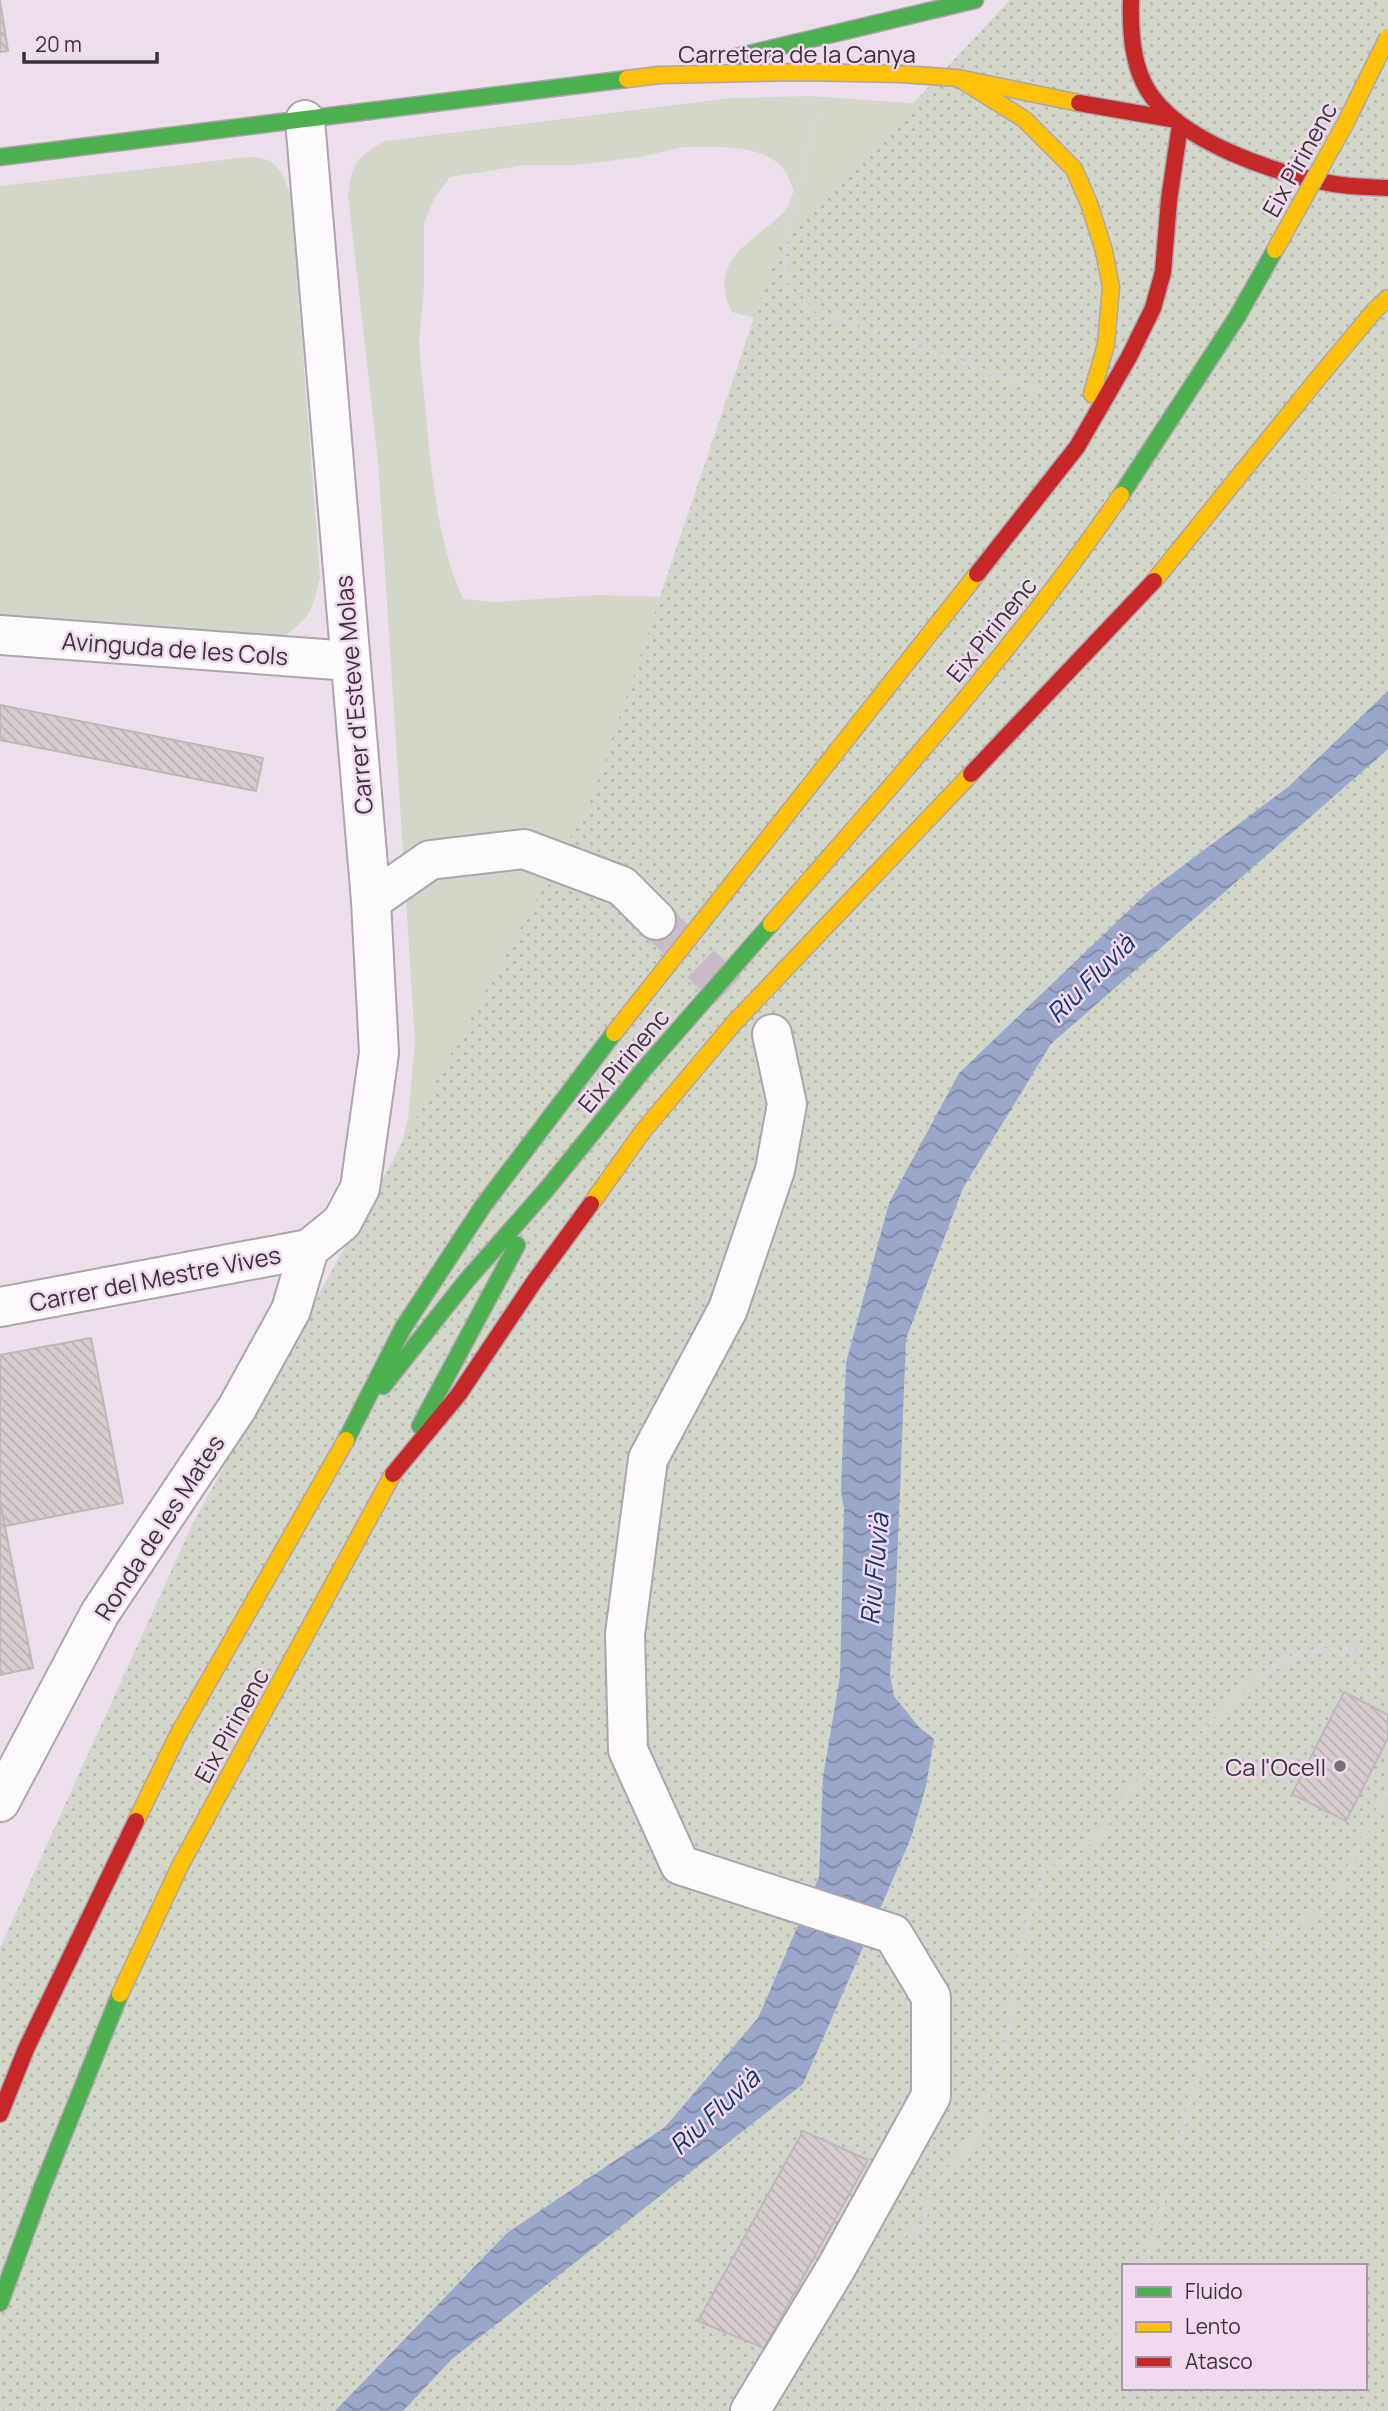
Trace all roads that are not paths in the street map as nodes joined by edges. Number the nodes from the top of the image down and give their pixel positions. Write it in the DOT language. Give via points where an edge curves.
graph roads {
  1 [pos="975,0"];
  2 [pos="1131,0"];
  3 [pos="1388,37"];
  4 [pos="659,75"];
  5 [pos="958,78"];
  6 [pos="305,120"];
  7 [pos="1176,122"];
  8 [pos="0,157"];
  9 [pos="1388,188"];
  10 [pos="1388,299"];
  11 [pos="1077,447"];
  12 [pos="0,635"];
  13 [pos="350,661"];
  14 [pos="371,901"];
  15 [pos="656,920"];
  16 [pos="772,1034"];
  17 [pos="546,1190"];
  18 [pos="309,1249"];
  19 [pos="0,1307"];
  20 [pos="358,1419"];
  21 [pos="396,1471"];
  22 [pos="0,1802"];
  23 [pos="0,2115"];
  24 [pos="0,2303"];
  25 [pos="750,2411"];
  1 -- 4 [label="main road, Carretera de la Canya"];
  2 -- 7 [label="main road" via="1129,17 1147,89"];
  3 -- 17 [label="main road, Eix Pirinenc, bridge" via="1237,317 1098,528 923,750 645,1068"];
  4 -- 5 [label="main road, Carretera de la Canya" via="832,72"];
  4 -- 6 [label="main road"];
  5 -- 7 [label="main road, Carretera de la Canya"];
  5 -- 11 [label="main road" via="1024,119 1074,169 1090,206 1111,286 1107,344"];
  6 -- 8 [label="main road"];
  6 -- 13 [label="street, Carrer d'Esteve Molas"];
  7 -- 9 [label="main road" via="1291,173 1332,184"];
  7 -- 11 [label="main road" via="1163,272 1153,308"];
  10 -- 21 [label="main road" via="1145,592 734,1023 643,1131 459,1394"];
  11 -- 20 [label="main road" via="591,1062 483,1206 403,1328"];
  12 -- 13 [label="street, Avinguda de les Cols"];
  13 -- 14 [label="street, Carrer d'Esteve Molas"];
  14 -- 15 [label="street" via="430,860 524,849 622,886"];
  14 -- 18 [label="street, Carrer d'Esteve Molas" via="379,1053 360,1188 342,1222"];
  16 -- 25 [label="street" via="787,1104 775,1170 728,1310 648,1460 625,1634 628,1750 680,1865 893,1934 931,1997 931,2095 836,2268"];
  17 -- 20 [label="main road, Eix Pirinenc" via="467,1280"];
  17 -- 21 [label="main road, Eix Pirinenc"];
  18 -- 19 [label="street, Carrer del Mestre Vives"];
  18 -- 22 [label="street, Ronda de les Mates" via="291,1310 237,1408 100,1613"];
  20 -- 23 [label="main road, Eix Pirinenc" via="178,1735 26,2049"];
  21 -- 24 [label="main road, Eix Pirinenc" via="180,1866 110,2016"];
}
